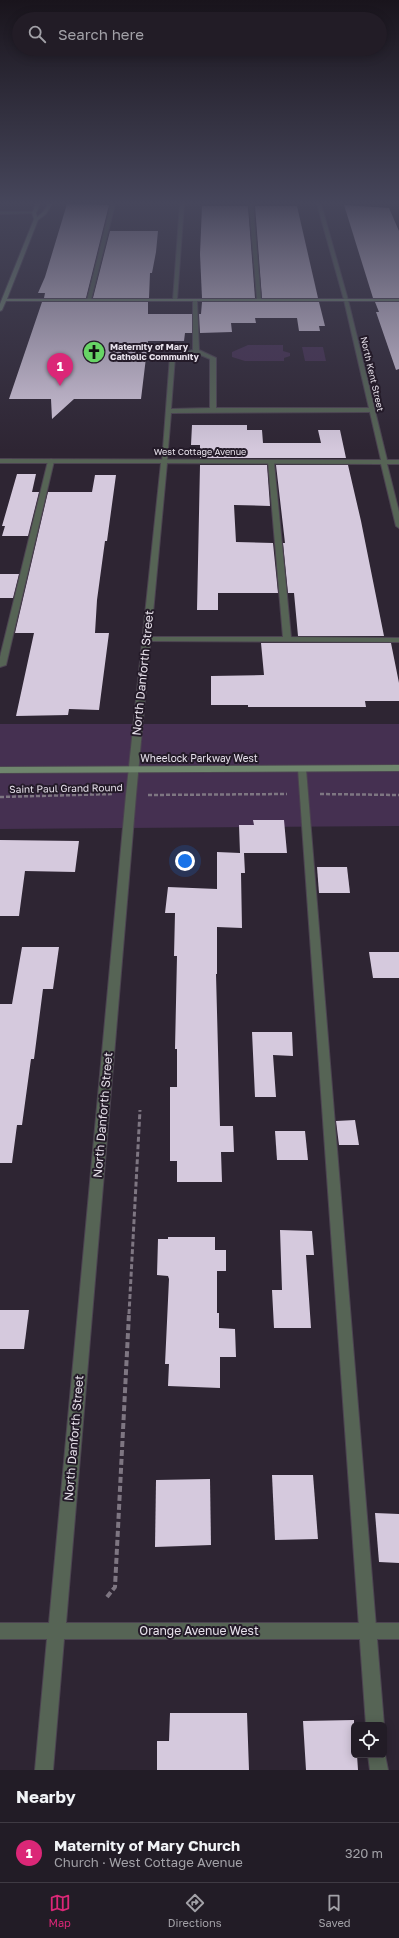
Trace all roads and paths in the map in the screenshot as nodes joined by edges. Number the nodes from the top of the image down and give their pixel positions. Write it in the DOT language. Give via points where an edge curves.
graph roads {
  1 [pos="8,287"];
  2 [pos="93,287"];
  3 [pos="176,287"];
  4 [pos="258,287"];
  5 [pos="342,287"];
  6 [pos="2,300"];
  7 [pos="90,300"];
  8 [pos="175,300"];
  9 [pos="196,300"];
  10 [pos="259,300"];
  11 [pos="346,300"];
  12 [pos="399,300"];
  13 [pos="0,310"];
  14 [pos="196,350"];
  15 [pos="168,410"];
  16 [pos="212,410"];
  17 [pos="371,410"];
  18 [pos="0,461"];
  19 [pos="51,461"];
  20 [pos="164,461"];
  21 [pos="271,462"];
  22 [pos="383,462"];
  23 [pos="399,462"];
  24 [pos="399,526"];
  25 [pos="147,639"];
  26 [pos="287,639"];
  27 [pos="399,640"];
  28 [pos="0,665"];
  29 [pos="399,768"];
  30 [pos="134,769"];
  31 [pos="302,769"];
  32 [pos="0,770"];
  33 [pos="304,794"];
  34 [pos="132,795"];
  35 [pos="399,795"];
  36 [pos="0,797"];
  37 [pos="140,1110"];
  38 [pos="107,1597"];
  39 [pos="0,1631"];
  40 [pos="57,1631"];
  41 [pos="366,1631"];
  42 [pos="399,1631"];
  43 [pos="375,1722"];
  44 [pos="377,1758"];
  45 [pos="44,1770"];
  46 [pos="378,1770"];
  1 -- 6 [label="street"];
  2 -- 7 [label="street"];
  3 -- 8 [label="street"];
  4 -- 10 [label="street"];
  5 -- 11 [label="street, North Kent Street"];
  6 -- 7 [label="street"];
  6 -- 13 [label="street"];
  7 -- 8 [label="street"];
  8 -- 9 [label="street"];
  9 -- 10 [label="street"];
  9 -- 14 [label="street"];
  10 -- 11 [label="street"];
  11 -- 12 [label="street"];
  11 -- 17 [label="street, North Kent Street"];
  14 -- 15 [label="street, North Danforth Street" via="172,356"];
  14 -- 16 [label="street" via="213,358"];
  15 -- 16 [label="street"];
  15 -- 20 [label="street, North Danforth Street"];
  16 -- 17 [label="street"];
  17 -- 22 [label="street, North Kent Street"];
  18 -- 19 [label="street, West Cottage Avenue"];
  19 -- 20 [label="street, West Cottage Avenue"];
  19 -- 28 [label="street"];
  20 -- 21 [label="street, West Cottage Avenue"];
  20 -- 25 [label="street, North Danforth Street"];
  21 -- 22 [label="street, West Cottage Avenue"];
  21 -- 26 [label="street"];
  22 -- 23 [label="street, West Cottage Avenue"];
  22 -- 24 [label="street, North Kent Street"];
  25 -- 26 [label="street"];
  25 -- 30 [label="street, North Danforth Street"];
  26 -- 27 [label="street"];
  29 -- 31 [label="street, Wheelock Parkway West"];
  30 -- 31 [label="street, Wheelock Parkway West"];
  30 -- 32 [label="street, Wheelock Parkway West"];
  30 -- 34 [label="street, North Danforth Street"];
  31 -- 33 [label="street"];
  33 -- 34 [label="path, Saint Paul Grand Round"];
  33 -- 35 [label="path, Saint Paul Grand Round"];
  33 -- 41 [label="street"];
  34 -- 36 [label="path, Saint Paul Grand Round"];
  34 -- 40 [label="street, North Danforth Street"];
  37 -- 38 [label="path" via="114,1587"];
  39 -- 40 [label="street, Orange Avenue West"];
  40 -- 41 [label="street, Orange Avenue West"];
  40 -- 45 [label="street, North Danforth Street"];
  41 -- 42 [label="street, Orange Avenue West"];
  41 -- 43 [label="street"];
  44 -- 46 [label="street"];
}
